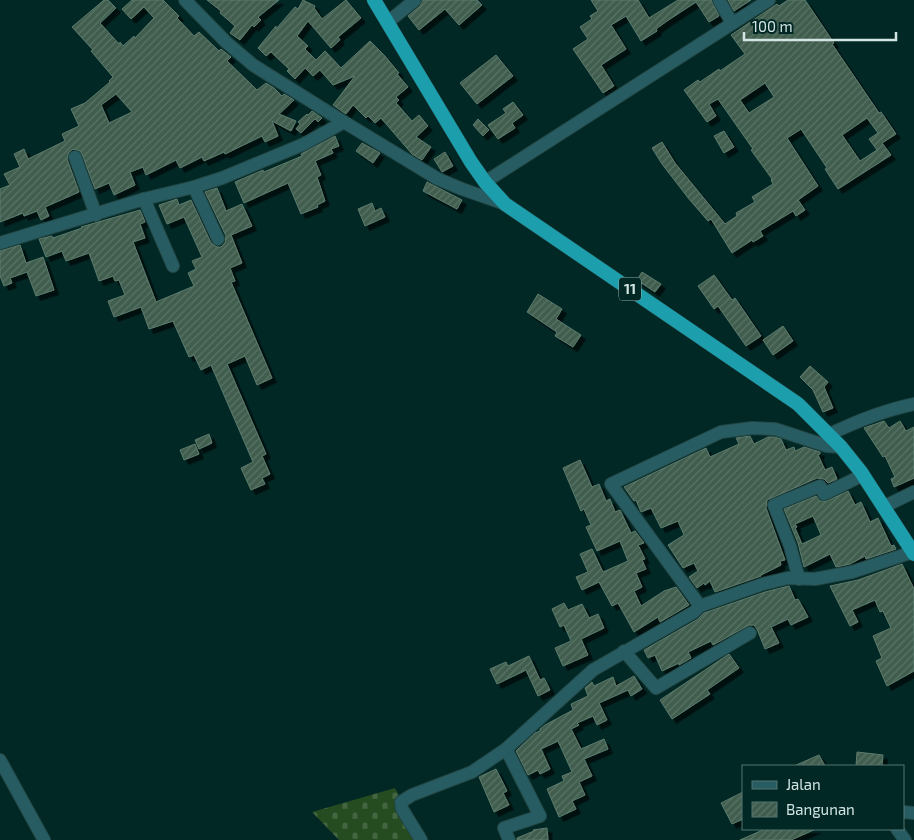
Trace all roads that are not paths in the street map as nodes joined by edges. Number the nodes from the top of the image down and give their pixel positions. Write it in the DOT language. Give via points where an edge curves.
graph roads {
  1 [pos="185,0"];
  2 [pos="374,0"];
  3 [pos="415,0"];
  4 [pos="719,0"];
  5 [pos="769,0"];
  6 [pos="388,22"];
  7 [pos="732,23"];
  8 [pos="344,122"];
  9 [pos="75,157"];
  10 [pos="485,182"];
  11 [pos="194,187"];
  12 [pos="144,200"];
  13 [pos="505,204"];
  14 [pos="95,211"];
  15 [pos="218,239"];
  16 [pos="0,243"];
  17 [pos="173,266"];
  18 [pos="914,404"];
  19 [pos="830,434"];
  20 [pos="841,447"];
  21 [pos="863,475"];
  22 [pos="914,492"];
  23 [pos="883,507"];
  24 [pos="913,553"];
  25 [pos="799,579"];
  26 [pos="700,606"];
  27 [pos="750,632"];
  28 [pos="624,651"];
  29 [pos="506,749"];
  30 [pos="0,760"];
  31 [pos="44,840"];
  32 [pos="421,840"];
  33 [pos="509,840"];
  1 -- 8 [label="street" via="253,65"];
  2 -- 6 [label="highway, 11"];
  3 -- 6 [label="street"];
  4 -- 7 [label="street"];
  5 -- 7 [label="street"];
  6 -- 10 [label="highway, 11"];
  7 -- 10 [label="street"];
  8 -- 11 [label="street" via="284,153"];
  8 -- 13 [label="street" via="438,179"];
  9 -- 14 [label="street"];
  10 -- 13 [label="highway, 11"];
  11 -- 12 [label="street"];
  11 -- 15 [label="street"];
  12 -- 14 [label="street"];
  12 -- 17 [label="street"];
  13 -- 19 [label="highway, 11" via="798,404"];
  14 -- 16 [label="street"];
  18 -- 19 [label="street" via="854,422"];
  19 -- 20 [label="highway, 11"];
  20 -- 21 [label="highway, 11"];
  20 -- 26 [label="street" via="827,446 775,429 721,432 611,484"];
  21 -- 23 [label="highway, 11"];
  21 -- 25 [label="street" via="824,494 820,486 774,505"];
  22 -- 23 [label="street"];
  23 -- 24 [label="highway, 11"];
  24 -- 25 [label="street" via="852,572"];
  25 -- 26 [label="street" via="788,578 763,584"];
  26 -- 28 [label="street"];
  27 -- 28 [label="street" via="656,688"];
  28 -- 29 [label="street" via="593,670"];
  29 -- 32 [label="street" via="466,776 401,802"];
  29 -- 33 [label="street" via="540,816 504,828"];
  30 -- 31 [label="street"];
}
